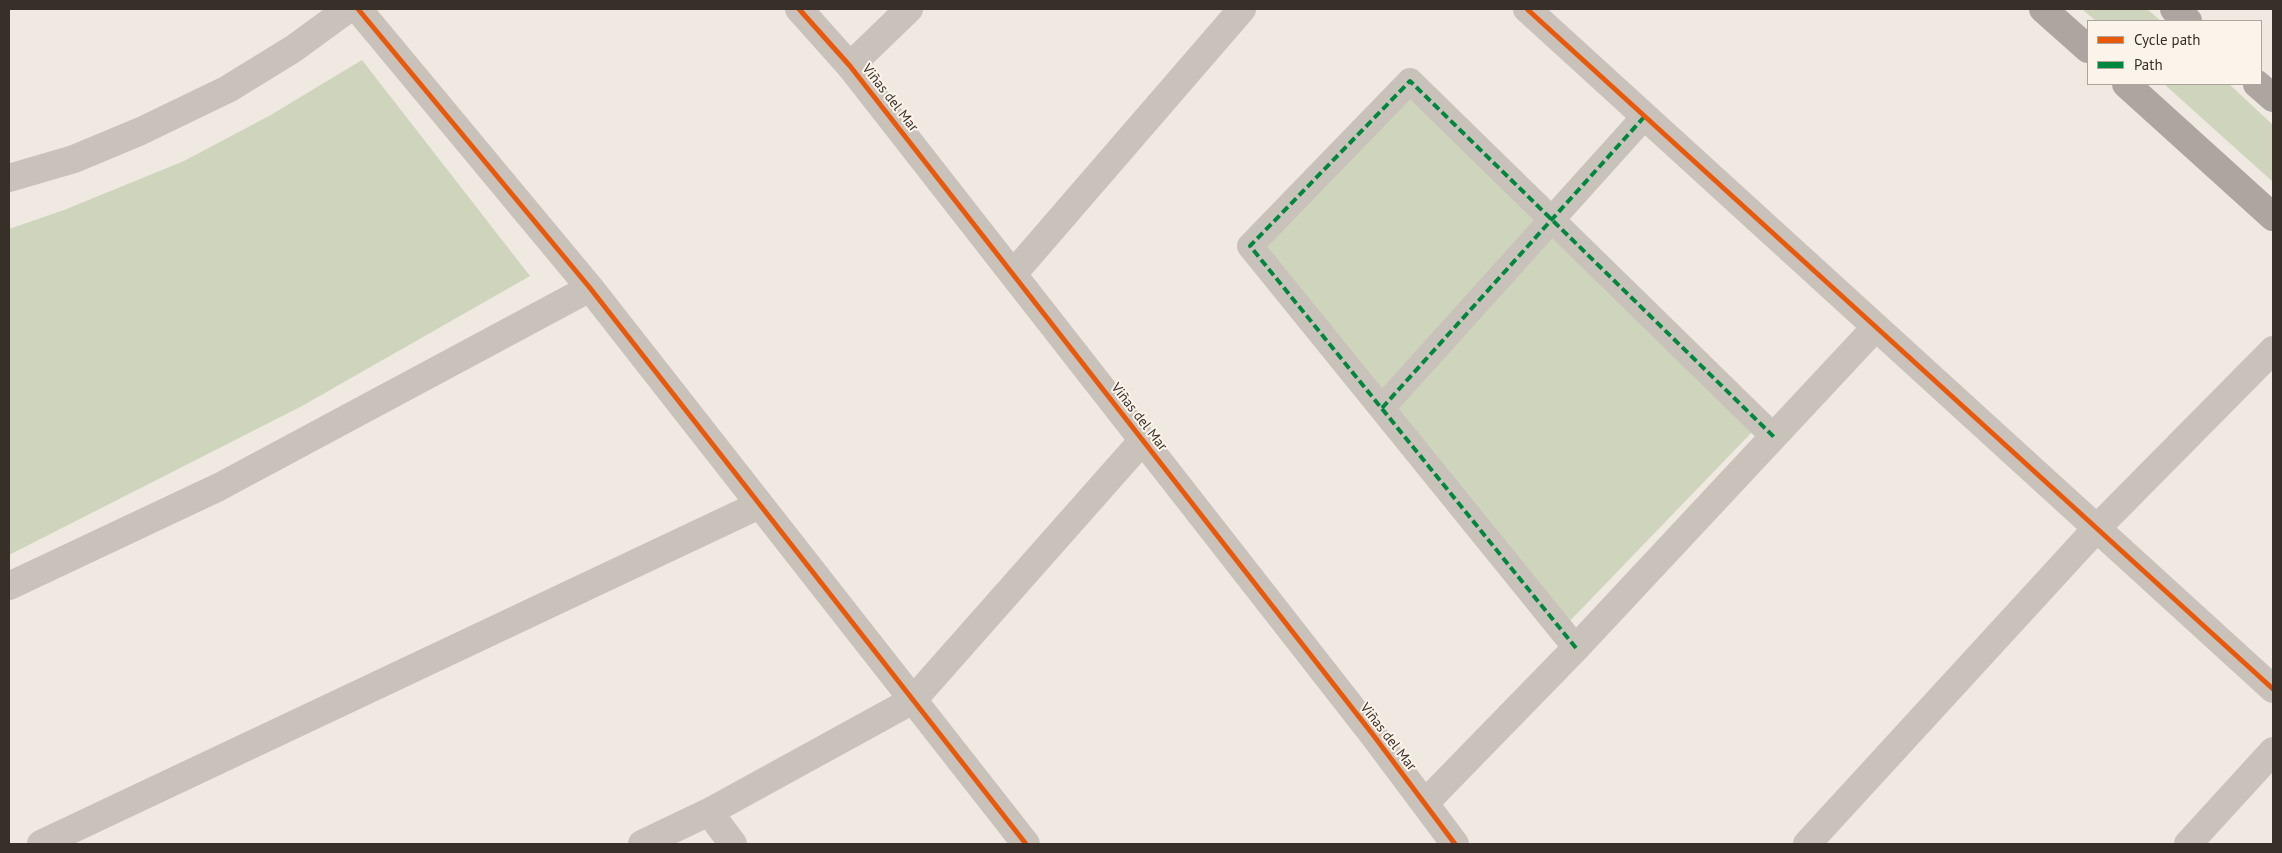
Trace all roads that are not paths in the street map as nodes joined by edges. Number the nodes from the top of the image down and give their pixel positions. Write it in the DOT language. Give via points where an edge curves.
graph roads {
  1 [pos="348,9"];
  2 [pos="358,9"];
  3 [pos="800,9"];
  4 [pos="909,9"];
  5 [pos="1242,9"];
  6 [pos="1527,9"];
  7 [pos="2043,9"];
  8 [pos="2174,9"];
  9 [pos="2187,20"];
  10 [pos="2087,49"];
  11 [pos="850,66"];
  12 [pos="2127,85"];
  13 [pos="2258,85"];
  14 [pos="2273,98"];
  15 [pos="1645,116"];
  16 [pos="9,178"];
  17 [pos="2273,216"];
  18 [pos="1551,220"];
  19 [pos="1013,274"];
  20 [pos="590,288"];
  21 [pos="1876,327"];
  22 [pos="2273,350"];
  23 [pos="1382,408"];
  24 [pos="1774,437"];
  25 [pos="1143,440"];
  26 [pos="759,505"];
  27 [pos="2097,528"];
  28 [pos="9,586"];
  29 [pos="1576,648"];
  30 [pos="2273,689"];
  31 [pos="913,700"];
  32 [pos="2273,751"];
  33 [pos="1425,803"];
  34 [pos="708,812"];
  35 [pos="40,844"];
  36 [pos="642,844"];
  37 [pos="733,844"];
  38 [pos="1026,844"];
  39 [pos="1456,844"];
  40 [pos="1807,844"];
  41 [pos="2188,844"];
  1 -- 16 [label="street" via="293,49 228,89 141,132 74,160"];
  2 -- 20 [label="street"];
  3 -- 11 [label="street, Viñas del Mar"];
  4 -- 11 [label="street"];
  5 -- 19 [label="street"];
  6 -- 15 [label="street"];
  7 -- 10 [label="main road"];
  8 -- 9 [label="main road"];
  11 -- 19 [label="street, Viñas del Mar"];
  12 -- 17 [label="main road"];
  13 -- 14 [label="main road"];
  15 -- 18 [label="street"];
  15 -- 21 [label="street"];
  18 -- 23 [label="street"];
  18 -- 23 [label="street" via="1410,81 1250,246"];
  18 -- 24 [label="street"];
  19 -- 25 [label="street, Viñas del Mar"];
  20 -- 26 [label="street"];
  20 -- 28 [label="street" via="219,486"];
  21 -- 24 [label="street"];
  21 -- 27 [label="street"];
  22 -- 27 [label="street"];
  23 -- 29 [label="street"];
  24 -- 29 [label="street"];
  25 -- 31 [label="street"];
  25 -- 33 [label="street, Viñas del Mar"];
  26 -- 31 [label="street"];
  26 -- 35 [label="street"];
  27 -- 30 [label="street"];
  27 -- 40 [label="street"];
  29 -- 33 [label="street"];
  31 -- 34 [label="street"];
  31 -- 38 [label="street"];
  32 -- 41 [label="street"];
  33 -- 39 [label="street, Viñas del Mar"];
  34 -- 36 [label="street"];
  34 -- 37 [label="street"];
}
